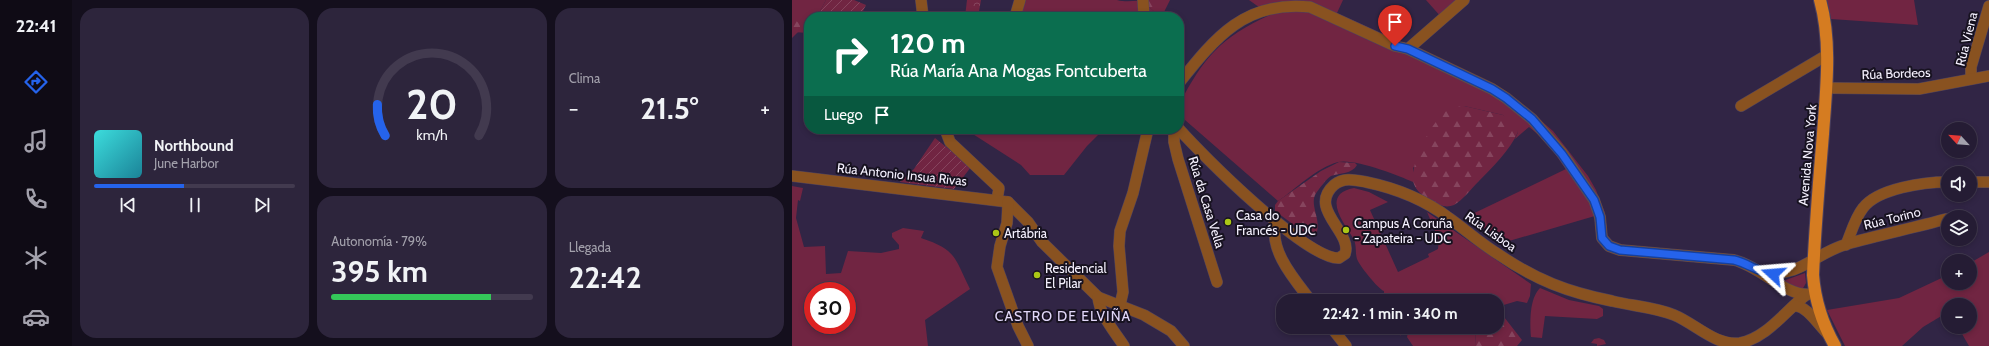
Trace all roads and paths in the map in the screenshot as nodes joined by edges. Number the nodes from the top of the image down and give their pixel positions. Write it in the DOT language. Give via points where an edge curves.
graph roads {
  1 [pos="921,0"];
  2 [pos="1020,0"];
  3 [pos="1143,0"];
  4 [pos="1464,0"];
  5 [pos="1820,0"];
  6 [pos="1989,6"];
  7 [pos="922,12"];
  8 [pos="1016,12"];
  9 [pos="1144,12"];
  10 [pos="1408,49"];
  11 [pos="1827,55"];
  12 [pos="1989,76"];
  13 [pos="1184,77"];
  14 [pos="1971,79"];
  15 [pos="1826,88"];
  16 [pos="1741,106"];
  17 [pos="1184,133"];
  18 [pos="947,134"];
  19 [pos="1147,134"];
  20 [pos="1174,134"];
  21 [pos="792,176"];
  22 [pos="1941,182"];
  23 [pos="1977,182"];
  24 [pos="1989,182"];
  25 [pos="997,200"];
  26 [pos="1008,202"];
  27 [pos="1941,220"];
  28 [pos="1276,222"];
  29 [pos="1846,244"];
  30 [pos="1814,260"];
  31 [pos="1764,273"];
  32 [pos="1217,282"];
  33 [pos="1306,294"];
  34 [pos="1806,295"];
  35 [pos="1098,296"];
  36 [pos="1120,304"];
  37 [pos="1794,306"];
  38 [pos="1819,312"];
  39 [pos="1337,334"];
  40 [pos="1828,334"];
  41 [pos="1028,346"];
  42 [pos="1124,346"];
  43 [pos="1184,346"];
  44 [pos="1346,346"];
  45 [pos="1835,346"];
  1 -- 7 [label="street"];
  2 -- 8 [label="street"];
  3 -- 9 [label="street"];
  4 -- 10 [label="street"];
  5 -- 11 [label="main road, Avenida Nova York"];
  6 -- 14 [label="street, Rúa Viena" via="1971,67"];
  10 -- 13 [label="street" via="1395,46 1310,7 1280,5 1261,8 1234,23 1215,39"];
  10 -- 31 [label="street" via="1492,89 1532,119 1562,154 1594,200 1600,217 1602,238 1609,246 1620,250 1734,260"];
  11 -- 15 [label="main road, Avenida Nova York"];
  11 -- 16 [label="street"];
  12 -- 14 [label="street, Rúa Bordeos"];
  14 -- 15 [label="street, Rúa Bordeos" via="1919,89"];
  15 -- 30 [label="main road, Avenida Nova York"];
  17 -- 28 [label="street, Rúa Lisboa" via="1217,168"];
  18 -- 25 [label="street" via="950,142 999,188"];
  19 -- 36 [label="street" via="1120,231 1123,292"];
  20 -- 32 [label="street, Rúa da Casa Vella" via="1178,159"];
  21 -- 25 [label="street, Rúa Antonio Insua Rivas"];
  22 -- 29 [label="street, Rúa Torino" via="1911,184 1877,197 1864,207"];
  23 -- 24 [label="street"];
  25 -- 26 [label="street, Rúa Antonio Insua Rivas"];
  26 -- 35 [label="street" via="1028,222 1042,242"];
  26 -- 41 [label="street" via="1007,223 1000,246 998,267 1018,326"];
  27 -- 29 [label="street, Rúa Torino"];
  28 -- 33 [label="street" via="1276,247"];
  28 -- 37 [label="street, Rúa Lisboa" via="1306,244 1331,257 1339,258 1345,254 1346,246 1328,214 1326,203 1329,192 1335,185 1351,179 1385,187 1421,201 1450,218 1499,256 1556,287 1672,314 1720,340 1740,343 1752,338"];
  29 -- 30 [label="street, Rúa Torino"];
  30 -- 31 [label="street, Rúa Torino" via="1790,272"];
  30 -- 38 [label="main road, Avenida Nova York" via="1814,292"];
  31 -- 34 [label="street" via="1792,292"];
  34 -- 37 [label="street, Rúa Lisboa"];
  34 -- 38 [label="street, Avenida Nova York" via="1812,296"];
  35 -- 36 [label="street"];
  35 -- 42 [label="street" via="1103,313"];
  36 -- 43 [label="street" via="1171,331"];
  37 -- 40 [label="street" via="1805,310"];
  38 -- 40 [label="main road, Avenida Nova York"];
  39 -- 44 [label="street"];
  40 -- 45 [label="main road, Avenida Nova York"];
}
